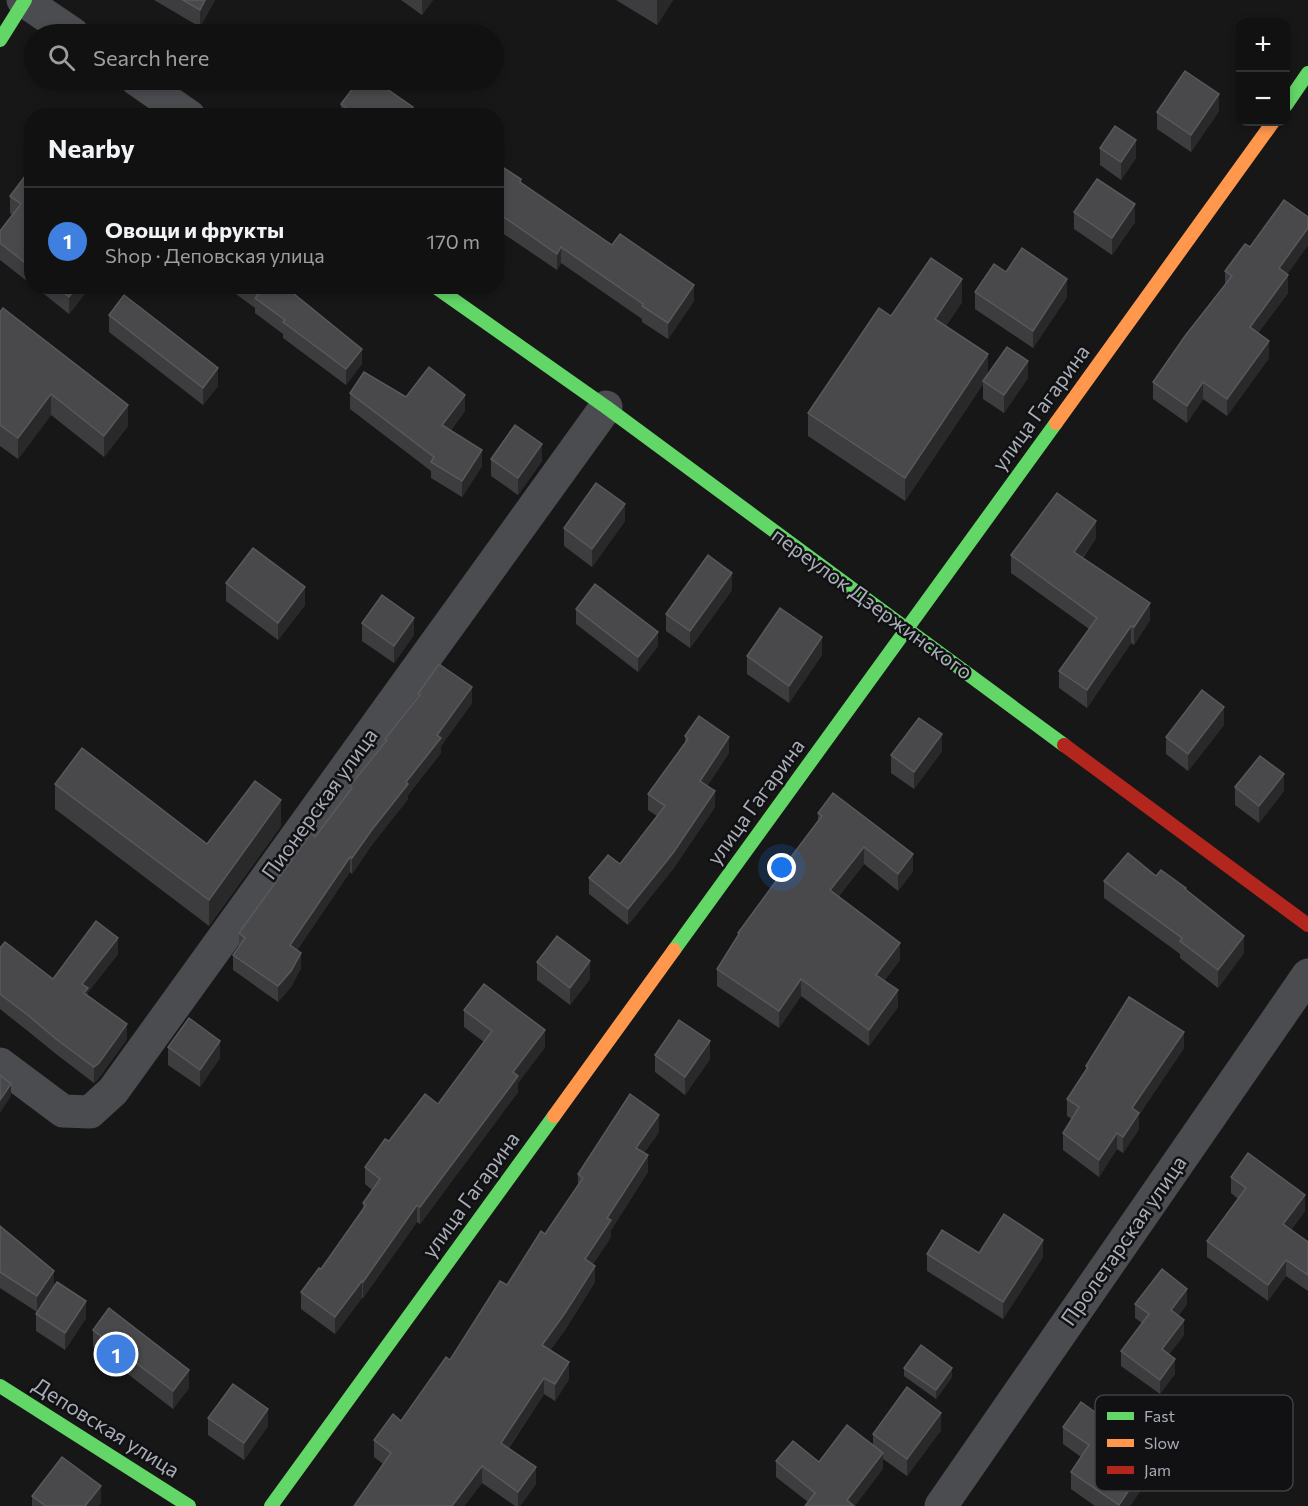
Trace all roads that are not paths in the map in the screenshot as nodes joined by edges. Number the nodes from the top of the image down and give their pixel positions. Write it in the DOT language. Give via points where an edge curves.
graph roads {
  1 [pos="24,0"];
  2 [pos="59,24"];
  3 [pos="0,40"];
  4 [pos="1308,73"];
  5 [pos="151,90"];
  6 [pos="1290,99"];
  7 [pos="177,108"];
  8 [pos="1270,126"];
  9 [pos="445,294"];
  10 [pos="606,407"];
  11 [pos="908,630"];
  12 [pos="1308,925"];
  13 [pos="1308,975"];
  14 [pos="0,1064"];
  15 [pos="0,1386"];
  16 [pos="189,1506"];
  17 [pos="271,1506"];
  18 [pos="941,1506"];
  1 -- 2 [label="street"];
  1 -- 3 [label="street"];
  4 -- 6 [label="street"];
  5 -- 7 [label="street"];
  8 -- 11 [label="street, улица Гагарина"];
  9 -- 10 [label="street, переулок Дзержинского"];
  10 -- 11 [label="street, переулок Дзержинского"];
  10 -- 14 [label="street, Пионерская улица" via="112,1091 90,1112 63,1111"];
  11 -- 12 [label="street, переулок Дзержинского"];
  11 -- 17 [label="street, улица Гагарина"];
  13 -- 18 [label="street, Пролетарская улица"];
  15 -- 16 [label="street, Деповская улица"];
}
